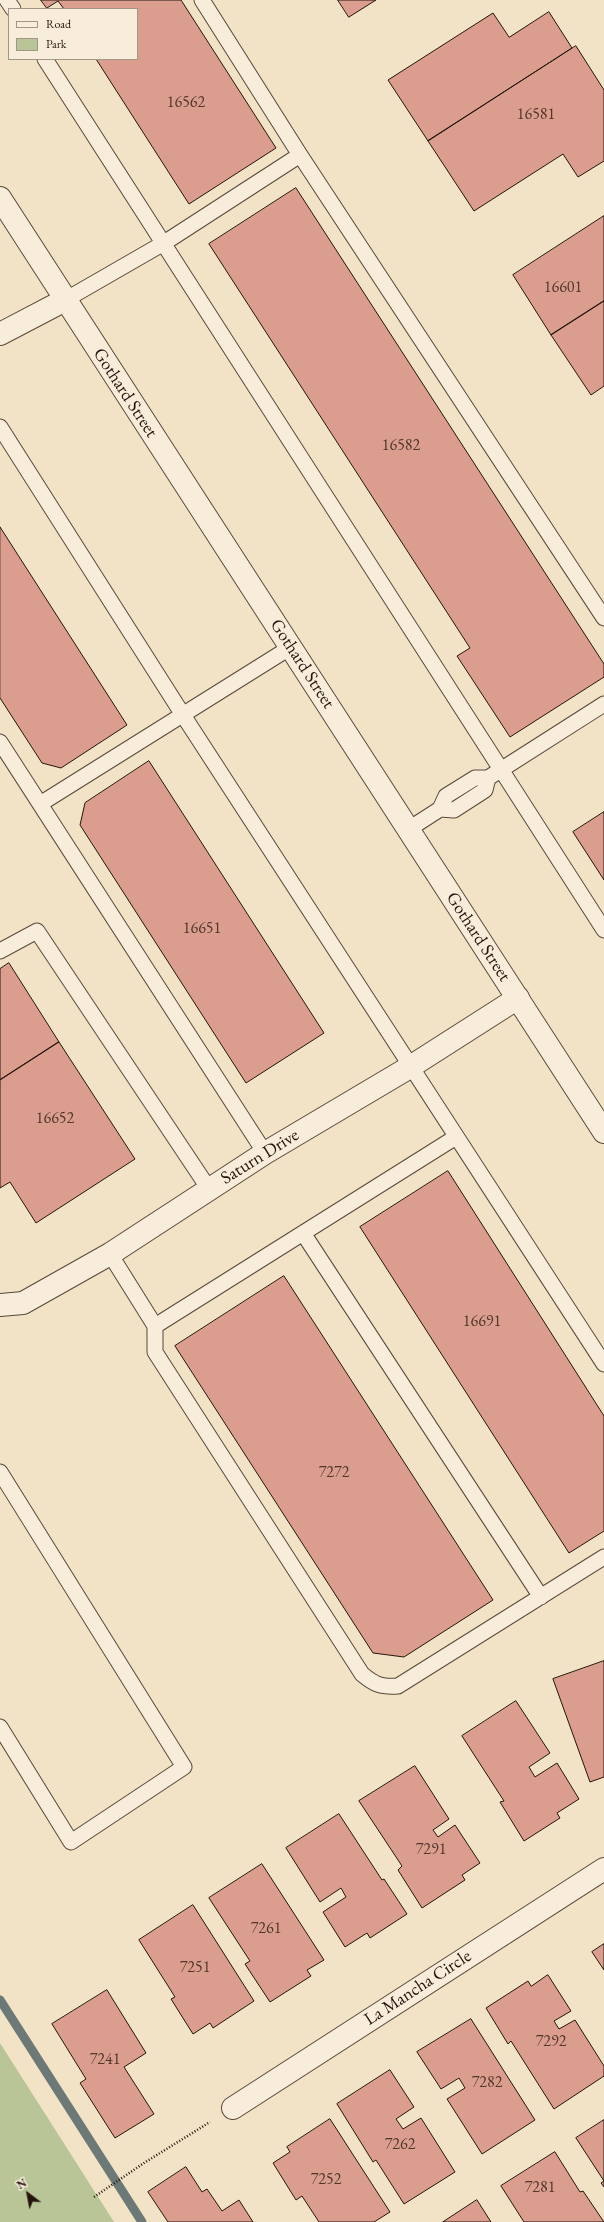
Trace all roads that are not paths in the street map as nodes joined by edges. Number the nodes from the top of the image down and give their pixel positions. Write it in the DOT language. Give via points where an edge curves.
graph roads {
  1 [pos="202,0"];
  2 [pos="46,60"];
  3 [pos="300,155"];
  4 [pos="0,198"];
  5 [pos="164,243"];
  6 [pos="65,300"];
  7 [pos="0,334"];
  8 [pos="0,427"];
  9 [pos="604,618"];
  10 [pos="291,647"];
  11 [pos="604,704"];
  12 [pos="183,715"];
  13 [pos="0,742"];
  14 [pos="495,774"];
  15 [pos="40,804"];
  16 [pos="409,829"];
  17 [pos="604,930"];
  18 [pos="0,951"];
  19 [pos="518,998"];
  20 [pos="410,1067"];
  21 [pos="604,1132"];
  22 [pos="456,1137"];
  23 [pos="265,1153"];
  24 [pos="209,1189"];
  25 [pos="304,1233"];
  26 [pos="110,1254"];
  27 [pos="0,1306"];
  28 [pos="155,1326"];
  29 [pos="604,1364"];
  30 [pos="0,1472"];
  31 [pos="604,1557"];
  32 [pos="541,1597"];
  33 [pos="0,1727"];
  34 [pos="604,1869"];
  35 [pos="233,2108"];
  1 -- 3 [label="lane"];
  2 -- 5 [label="lane"];
  3 -- 5 [label="lane"];
  3 -- 9 [label="lane"];
  4 -- 6 [label="street, Gothard Street"];
  5 -- 6 [label="lane"];
  5 -- 14 [label="lane"];
  6 -- 7 [label="street"];
  6 -- 10 [label="street, Gothard Street"];
  8 -- 12 [label="lane"];
  10 -- 12 [label="lane"];
  10 -- 16 [label="street, Gothard Street"];
  11 -- 14 [label="lane"];
  12 -- 15 [label="lane"];
  12 -- 20 [label="lane"];
  13 -- 15 [label="lane"];
  14 -- 16 [label="lane" via="485,790 454,810 440,809"];
  14 -- 17 [label="lane"];
  15 -- 23 [label="lane"];
  16 -- 19 [label="street, Gothard Street"];
  18 -- 24 [label="lane" via="37,931"];
  19 -- 20 [label="street, Saturn Drive"];
  19 -- 21 [label="street, Gothard Street"];
  20 -- 22 [label="lane"];
  20 -- 23 [label="street, Saturn Drive"];
  22 -- 25 [label="lane"];
  22 -- 29 [label="lane"];
  23 -- 24 [label="street, Saturn Drive"];
  24 -- 26 [label="street, Saturn Drive"];
  25 -- 28 [label="lane"];
  25 -- 32 [label="lane"];
  26 -- 27 [label="street, Saturn Drive" via="24,1303"];
  26 -- 28 [label="lane"];
  28 -- 32 [label="lane" via="155,1352 362,1674 374,1684 383,1687 398,1686"];
  30 -- 33 [label="lane" via="184,1767 71,1842"];
  31 -- 32 [label="lane"];
  34 -- 35 [label="street, La Mancha Circle"];
}
